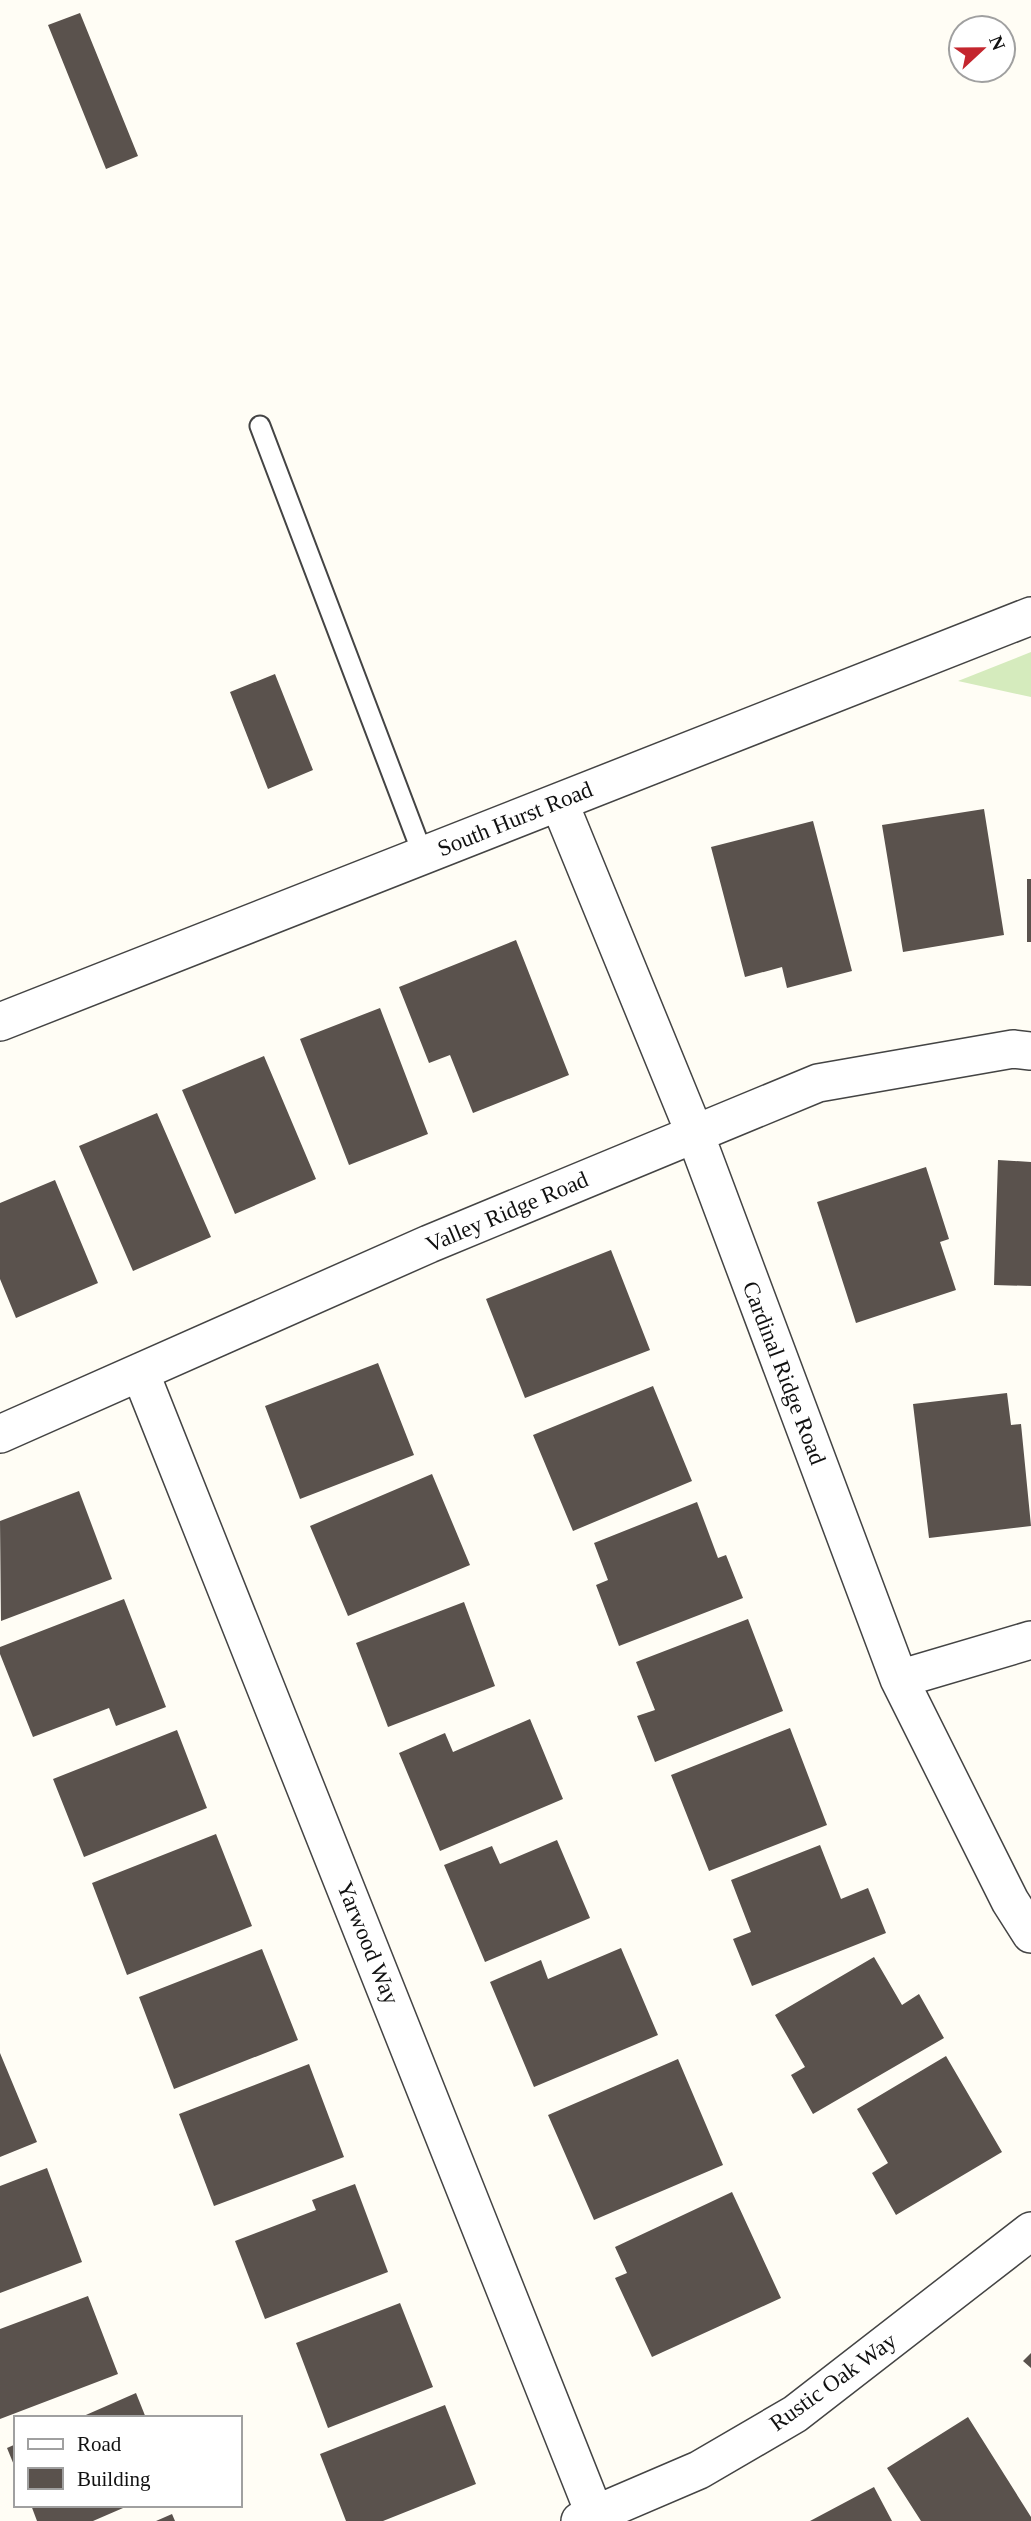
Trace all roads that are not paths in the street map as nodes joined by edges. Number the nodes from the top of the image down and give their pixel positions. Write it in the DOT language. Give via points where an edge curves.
graph roads {
  1 [pos="260,426"];
  2 [pos="1031,616"];
  3 [pos="559,802"];
  4 [pos="423,855"];
  5 [pos="0,1022"];
  6 [pos="1031,1051"];
  7 [pos="695,1133"];
  8 [pos="140,1372"];
  9 [pos="0,1434"];
  10 [pos="1031,1640"];
  11 [pos="899,1679"];
  12 [pos="1031,1934"];
  13 [pos="1031,2231"];
  14 [pos="588,2518"];
  1 -- 4 [label="lane"];
  2 -- 3 [label="street, South Hurst Road"];
  3 -- 4 [label="street, South Hurst Road"];
  3 -- 7 [label="street, Cardinal Ridge Road"];
  4 -- 5 [label="street, South Hurst Road"];
  6 -- 7 [label="street, Valley Ridge Road" via="1013,1049 818,1083"];
  7 -- 8 [label="street, Valley Ridge Road"];
  7 -- 11 [label="street, Cardinal Ridge Road"];
  8 -- 9 [label="street, Valley Ridge Road"];
  8 -- 14 [label="street, Yarwood Way"];
  10 -- 11 [label="street"];
  11 -- 12 [label="street, Cardinal Ridge Road"];
  13 -- 14 [label="street, Rustic Oak Way" via="796,2414 699,2470"];
}
